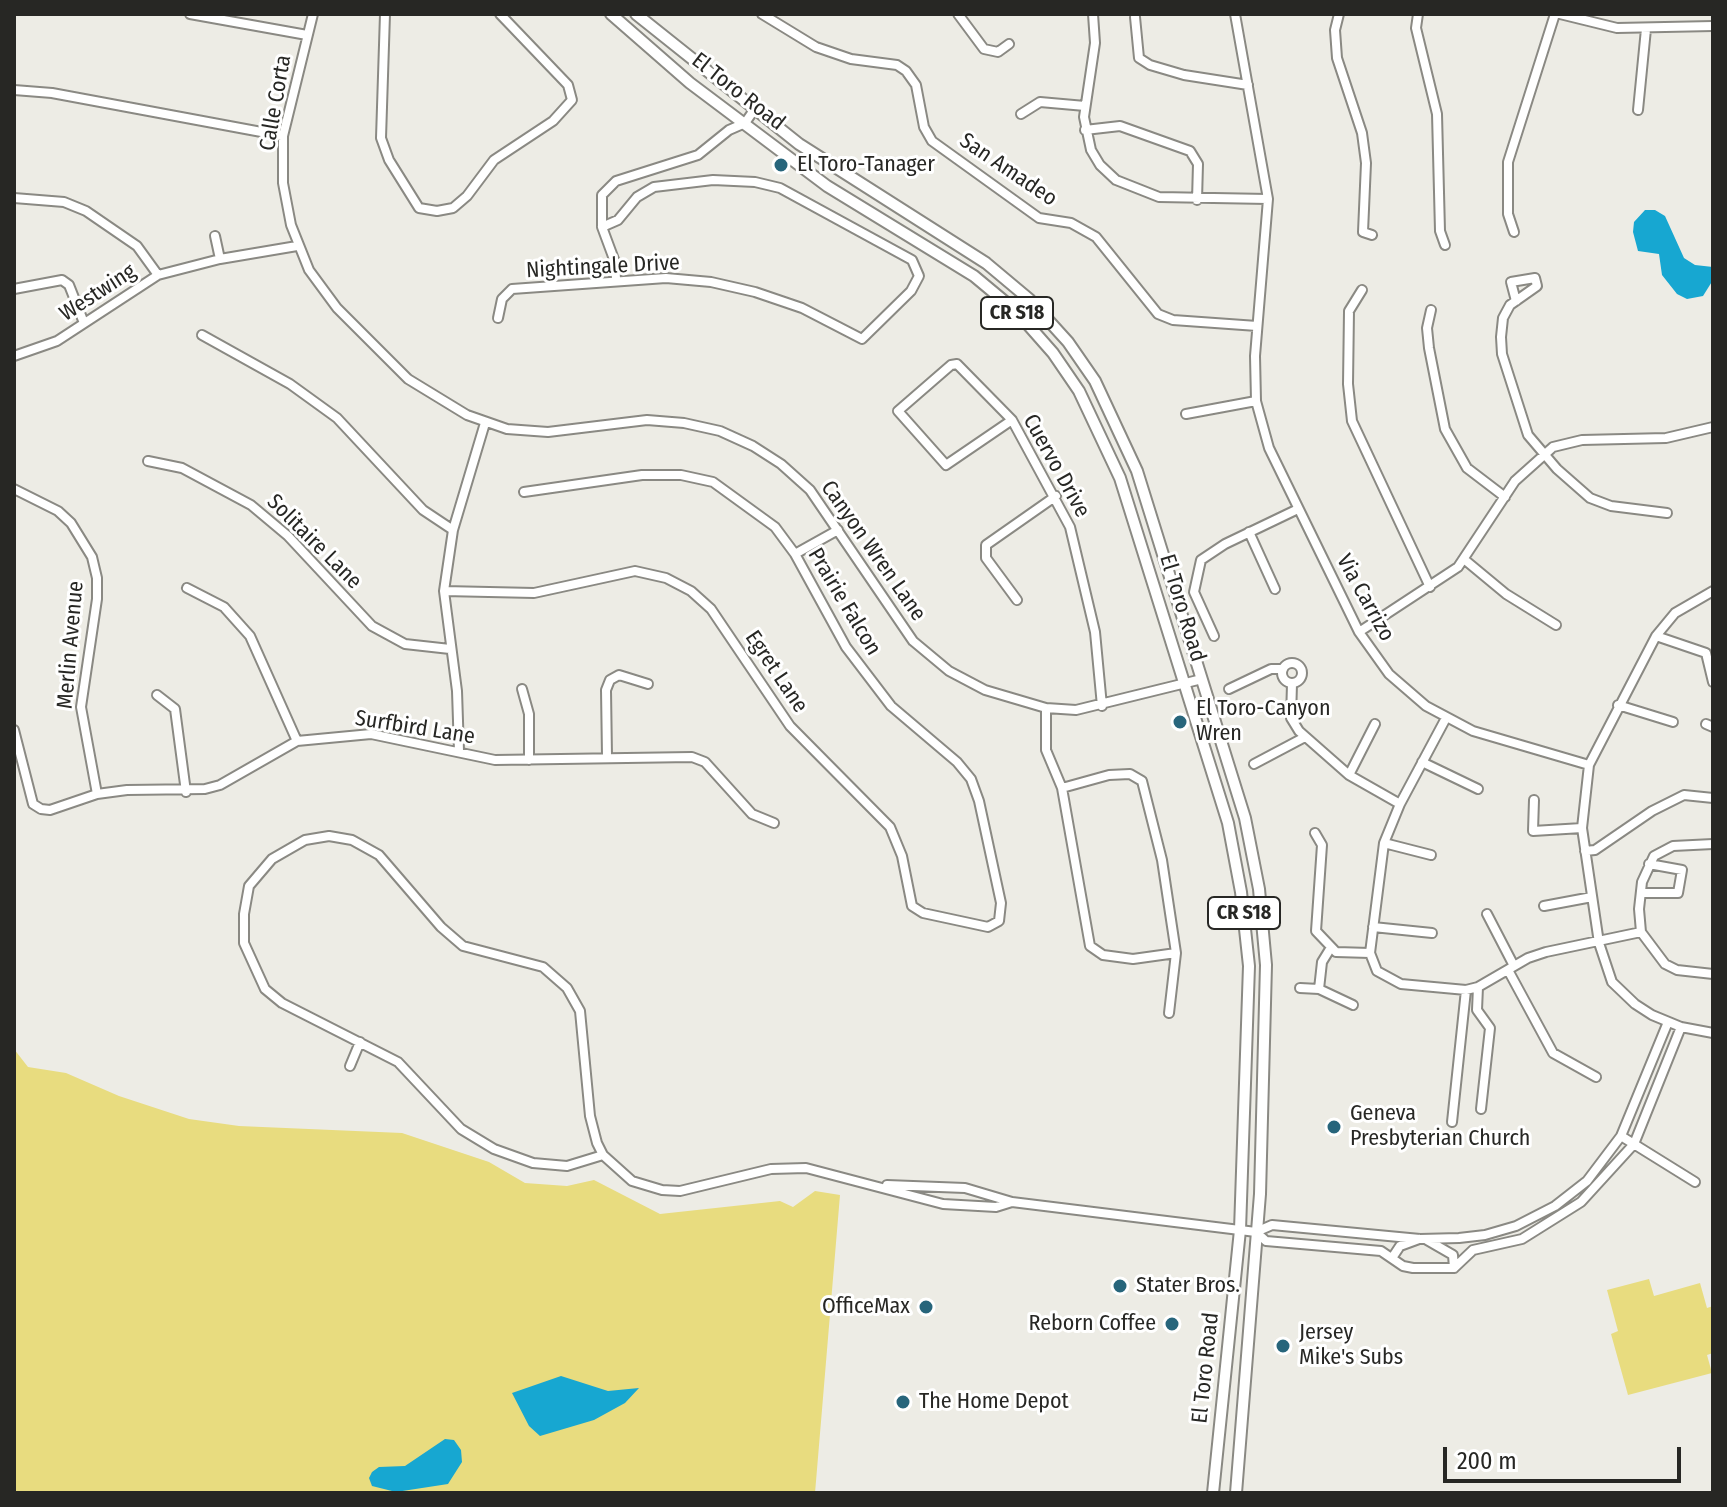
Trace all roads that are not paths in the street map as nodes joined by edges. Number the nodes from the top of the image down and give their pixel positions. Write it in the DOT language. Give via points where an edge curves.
graph roads {
  1 [pos="190,14"];
  2 [pos="313,14"];
  3 [pos="385,14"];
  4 [pos="500,14"];
  5 [pos="611,14"];
  6 [pos="636,14"];
  7 [pos="762,14"];
  8 [pos="958,14"];
  9 [pos="1093,14"];
  10 [pos="1235,14"];
  11 [pos="1339,14"];
  12 [pos="1418,14"];
  13 [pos="1558,14"];
  14 [pos="1692,14"];
  15 [pos="1135,17"];
  16 [pos="1693,26"];
  17 [pos="1713,26"];
  18 [pos="1646,29"];
  19 [pos="307,35"];
  20 [pos="1009,44"];
  21 [pos="1248,85"];
  22 [pos="14,90"];
  23 [pos="1085,106"];
  24 [pos="754,110"];
  25 [pos="1638,110"];
  26 [pos="1021,114"];
  27 [pos="745,123"];
  28 [pos="1085,130"];
  29 [pos="283,136"];
  30 [pos="14,198"];
  31 [pos="1268,199"];
  32 [pos="1197,200"];
  33 [pos="602,227"];
  34 [pos="1514,232"];
  35 [pos="1372,235"];
  36 [pos="215,236"];
  37 [pos="1445,245"];
  38 [pos="297,246"];
  39 [pos="220,259"];
  40 [pos="158,275"];
  41 [pos="616,279"];
  42 [pos="14,289"];
  43 [pos="1362,290"];
  44 [pos="1516,301"];
  45 [pos="1431,310"];
  46 [pos="498,318"];
  47 [pos="84,323"];
  48 [pos="1257,326"];
  49 [pos="202,335"];
  50 [pos="14,356"];
  51 [pos="1256,401"];
  52 [pos="1186,414"];
  53 [pos="1012,420"];
  54 [pos="485,423"];
  55 [pos="1713,427"];
  56 [pos="1543,454"];
  57 [pos="148,461"];
  58 [pos="14,489"];
  59 [pos="524,492"];
  60 [pos="1056,496"];
  61 [pos="1505,497"];
  62 [pos="1298,509"];
  63 [pos="1667,513"];
  64 [pos="453,530"];
  65 [pos="838,530"];
  66 [pos="1249,532"];
  67 [pos="795,554"];
  68 [pos="1465,560"];
  69 [pos="1430,587"];
  70 [pos="187,588"];
  71 [pos="1275,589"];
  72 [pos="444,591"];
  73 [pos="1713,591"];
  74 [pos="1017,600"];
  75 [pos="1556,625"];
  76 [pos="1359,632"];
  77 [pos="1214,636"];
  78 [pos="1656,636"];
  79 [pos="450,649"];
  80 [pos="1283,669"];
  81 [pos="1202,679"];
  82 [pos="1713,682"];
  83 [pos="648,684"];
  84 [pos="1292,684"];
  85 [pos="1185,686"];
  86 [pos="522,689"];
  87 [pos="1229,689"];
  88 [pos="157,695"];
  89 [pos="1618,705"];
  90 [pos="1102,706"];
  91 [pos="1046,708"];
  92 [pos="1446,718"];
  93 [pos="1673,722"];
  94 [pos="1375,724"];
  95 [pos="14,730"];
  96 [pos="1305,737"];
  97 [pos="297,741"];
  98 [pos="459,751"];
  99 [pos="607,756"];
  100 [pos="529,760"];
  101 [pos="1422,762"];
  102 [pos="1254,764"];
  103 [pos="1589,765"];
  104 [pos="1349,775"];
  105 [pos="1062,788"];
  106 [pos="1478,789"];
  107 [pos="186,792"];
  108 [pos="97,794"];
  109 [pos="1713,798"];
  110 [pos="1534,800"];
  111 [pos="1400,804"];
  112 [pos="774,823"];
  113 [pos="1582,828"];
  114 [pos="1315,833"];
  115 [pos="1384,843"];
  116 [pos="1713,844"];
  117 [pos="1585,851"];
  118 [pos="1431,855"];
  119 [pos="1649,864"];
  120 [pos="1641,893"];
  121 [pos="1592,897"];
  122 [pos="1544,906"];
  123 [pos="1487,914"];
  124 [pos="999,921"];
  125 [pos="1373,927"];
  126 [pos="1641,932"];
  127 [pos="1432,933"];
  128 [pos="1599,943"];
  129 [pos="1330,949"];
  130 [pos="1176,953"];
  131 [pos="1370,953"];
  132 [pos="1511,968"];
  133 [pos="1713,974"];
  134 [pos="1478,987"];
  135 [pos="1300,988"];
  136 [pos="1319,989"];
  137 [pos="1466,990"];
  138 [pos="1353,1005"];
  139 [pos="1169,1013"];
  140 [pos="1481,1016"];
  141 [pos="1465,1017"];
  142 [pos="1668,1022"];
  143 [pos="1681,1027"];
  144 [pos="1713,1033"];
  145 [pos="360,1042"];
  146 [pos="350,1066"];
  147 [pos="1596,1077"];
  148 [pos="1481,1109"];
  149 [pos="1452,1122"];
  150 [pos="1621,1136"];
  151 [pos="1634,1144"];
  152 [pos="603,1155"];
  153 [pos="1695,1182"];
  154 [pos="879,1185"];
  155 [pos="932,1185"];
  156 [pos="1012,1202"];
  157 [pos="937,1203"];
  158 [pos="1240,1230"];
  159 [pos="1256,1232"];
  160 [pos="1423,1239"];
  161 [pos="1392,1258"];
  162 [pos="1454,1268"];
  163 [pos="1213,1493"];
  164 [pos="1236,1493"];
  1 -- 19 [label="street"];
  2 -- 19 [label="street, Calle Corta"];
  3 -- 4 [label="street" via="381,138 419,208 453,208 494,160 531,137 572,100 568,85"];
  5 -- 27 [label="main road, El Toro Road / CR S18"];
  6 -- 24 [label="main road, El Toro Road / CR S18"];
  7 -- 48 [label="street, San Amadeo" via="816,47 906,71 916,85 932,141 1039,218 1071,223 1096,237 1158,314 1173,320"];
  8 -- 20 [label="street" via="984,49 998,52"];
  9 -- 23 [label="street" via="1095,43"];
  10 -- 21 [label="street, Via Carrizo"];
  11 -- 35 [label="street" via="1337,58 1362,133 1363,232"];
  12 -- 37 [label="street" via="1416,28 1437,114 1440,231"];
  13 -- 18 [label="street"];
  13 -- 34 [label="street" via="1508,162 1508,214"];
  14 -- 16 [label="street"];
  15 -- 21 [label="street" via="1139,58 1150,65"];
  16 -- 17 [label="street"];
  16 -- 18 [label="street"];
  18 -- 25 [label="street"];
  19 -- 29 [label="street, Calle Corta"];
  21 -- 31 [label="street, Via Carrizo"];
  22 -- 29 [label="street"];
  23 -- 26 [label="street" via="1040,102"];
  23 -- 28 [label="street"];
  24 -- 27 [label="street"];
  24 -- 81 [label="main road, El Toro Road / CR S18" via="986,263 1068,342 1095,381 1137,471"];
  27 -- 33 [label="street" via="698,155 616,181 602,195"];
  27 -- 85 [label="main road, El Toro Road / CR S18" via="827,186 974,276 1016,311 1053,353 1079,391 1120,478"];
  28 -- 32 [label="street" via="1100,165 1116,180 1159,197"];
  28 -- 32 [label="street" via="1120,126 1190,151 1198,164"];
  29 -- 38 [label="street, Calle Corta" via="283,183"];
  30 -- 40 [label="street" via="64,202 86,211 137,246"];
  31 -- 32 [label="street"];
  31 -- 48 [label="street, Via Carrizo"];
  33 -- 41 [label="street"];
  33 -- 41 [label="street, Nightingale Drive" via="618,220 637,197 654,187 713,180 777,187 912,260 919,271 911,291 862,339 802,308 742,288 666,278"];
  36 -- 39 [label="street"];
  38 -- 39 [label="street, Westwing"];
  38 -- 54 [label="street, Canyon Wren Lane" via="337,308 408,379"];
  39 -- 40 [label="street, Westwing"];
  40 -- 47 [label="street, Westwing"];
  41 -- 46 [label="street, Nightingale Drive" via="509,290"];
  42 -- 47 [label="street" via="62,280"];
  43 -- 69 [label="street" via="1349,311 1352,421"];
  44 -- 56 [label="street" via="1503,318 1502,354 1524,427"];
  45 -- 61 [label="street" via="1429,348 1445,429 1467,468"];
  47 -- 50 [label="street, Westwing" via="57,341"];
  48 -- 51 [label="street, Via Carrizo"];
  49 -- 64 [label="street" via="290,384 337,418 423,510"];
  51 -- 52 [label="street"];
  51 -- 62 [label="street, Via Carrizo" via="1269,448"];
  53 -- 53 [label="street, Cuervo Drive" via="963,367 951,365 898,411 946,465"];
  53 -- 60 [label="street, Cuervo Drive"];
  54 -- 64 [label="street"];
  54 -- 65 [label="street, Canyon Wren Lane" via="548,432 647,420 720,431 781,464 810,490"];
  55 -- 56 [label="street" via="1666,438 1568,442"];
  56 -- 61 [label="street"];
  56 -- 63 [label="street" via="1590,498"];
  57 -- 79 [label="street, Solitaire Lane" via="182,468 251,505 288,536 372,626 405,644"];
  58 -- 108 [label="street, Merlin Avenue" via="58,511 92,557 97,599 81,707"];
  59 -- 67 [label="street, Prairie Falcon" via="642,475 713,482 775,527"];
  60 -- 74 [label="street" via="986,545 986,558"];
  60 -- 90 [label="street, Cuervo Drive" via="1070,527 1095,632"];
  61 -- 68 [label="street"];
  62 -- 66 [label="street"];
  62 -- 76 [label="street, Via Carrizo"];
  64 -- 72 [label="street"];
  65 -- 67 [label="street"];
  65 -- 91 [label="street, Canyon Wren Lane" via="913,641 949,671 985,690"];
  66 -- 71 [label="street"];
  66 -- 77 [label="street" via="1201,560 1194,592"];
  67 -- 124 [label="street, Prairie Falcon" via="846,647 891,706 971,779 1001,903"];
  68 -- 69 [label="street"];
  68 -- 75 [label="street"];
  69 -- 76 [label="street"];
  70 -- 97 [label="street" via="224,607 250,636"];
  72 -- 79 [label="street"];
  72 -- 124 [label="street, Egret Lane" via="534,593 635,571 691,591 711,609 790,726 890,827 912,906 988,927"];
  73 -- 78 [label="street" via="1675,613"];
  76 -- 92 [label="street, Via Carrizo" via="1389,674"];
  78 -- 82 [label="street" via="1706,653"];
  78 -- 89 [label="street"];
  79 -- 98 [label="street"];
  80 -- 84 [label="street" via="1282,677"];
  80 -- 84 [label="street" via="1289,663 1300,666 1302,677"];
  80 -- 87 [label="street" via="1271,669"];
  81 -- 85 [label="street, Canyon Wren Lane"];
  81 -- 159 [label="main road, El Toro Road / CR S18" via="1245,818 1259,889 1266,965"];
  83 -- 99 [label="street" via="619,675 610,680"];
  84 -- 96 [label="street" via="1291,718"];
  85 -- 90 [label="street, Canyon Wren Lane"];
  85 -- 158 [label="main road, El Toro Road / CR S18" via="1228,823 1249,966"];
  86 -- 100 [label="street" via="529,714"];
  88 -- 107 [label="street" via="175,709"];
  89 -- 93 [label="street"];
  89 -- 103 [label="street"];
  90 -- 91 [label="street, Canyon Wren Lane"];
  91 -- 105 [label="street" via="1046,750"];
  92 -- 101 [label="street"];
  92 -- 103 [label="street, Via Carrizo"];
  94 -- 104 [label="street"];
  95 -- 108 [label="street, Surfbird Lane" via="33,804 50,810"];
  96 -- 102 [label="street"];
  96 -- 104 [label="street"];
  97 -- 98 [label="street, Surfbird Lane" via="371,734"];
  97 -- 107 [label="street, Surfbird Lane" via="220,785"];
  98 -- 100 [label="street, Surfbird Lane" via="495,760"];
  99 -- 100 [label="street, Surfbird Lane"];
  99 -- 112 [label="street, Surfbird Lane" via="692,757 714,770 752,814"];
  101 -- 106 [label="street"];
  101 -- 111 [label="street"];
  103 -- 113 [label="street"];
  104 -- 111 [label="street"];
  105 -- 130 [label="street" via="1090,946 1103,955 1133,959"];
  105 -- 130 [label="street" via="1109,775 1130,774 1142,781 1162,860"];
  107 -- 108 [label="street, Surfbird Lane"];
  109 -- 117 [label="street" via="1684,795 1595,850"];
  110 -- 113 [label="street" via="1533,831"];
  111 -- 115 [label="street"];
  113 -- 117 [label="street"];
  114 -- 129 [label="street" via="1322,845 1316,931"];
  115 -- 118 [label="street"];
  115 -- 125 [label="street"];
  116 -- 119 [label="street" via="1673,846"];
  117 -- 121 [label="street"];
  119 -- 120 [label="street"];
  119 -- 120 [label="street" via="1682,870 1678,893"];
  120 -- 126 [label="street"];
  121 -- 122 [label="street"];
  121 -- 128 [label="street"];
  123 -- 132 [label="street"];
  125 -- 127 [label="street"];
  125 -- 131 [label="street"];
  126 -- 128 [label="street"];
  126 -- 133 [label="street" via="1665,964"];
  128 -- 132 [label="street" via="1546,952"];
  128 -- 142 [label="street" via="1619,991"];
  129 -- 131 [label="street" via="1346,955"];
  129 -- 136 [label="street" via="1322,962"];
  130 -- 139 [label="street"];
  131 -- 137 [label="street" via="1377,971 1390,981"];
  132 -- 134 [label="street"];
  132 -- 147 [label="street" via="1553,1053"];
  134 -- 137 [label="street"];
  134 -- 140 [label="street"];
  135 -- 136 [label="street"];
  136 -- 138 [label="street"];
  137 -- 141 [label="street"];
  140 -- 141 [label="street"];
  140 -- 148 [label="street" via="1490,1028"];
  141 -- 149 [label="street"];
  142 -- 143 [label="street"];
  142 -- 150 [label="street"];
  143 -- 144 [label="street"];
  143 -- 151 [label="street"];
  145 -- 146 [label="street"];
  145 -- 152 [label="street" via="398,1062 461,1129 494,1149 533,1163 567,1166"];
  145 -- 152 [label="street" via="265,989 244,943 249,886 272,859 305,840 352,840 379,855 463,946 543,967 567,988 580,1011 590,1116"];
  150 -- 151 [label="street"];
  150 -- 160 [label="street" via="1587,1181 1555,1206 1485,1235"];
  151 -- 153 [label="street"];
  151 -- 162 [label="street" via="1581,1202 1522,1239 1473,1250"];
  152 -- 154 [label="street" via="632,1181 662,1190 794,1168"];
  154 -- 155 [label="street"];
  154 -- 157 [label="street"];
  155 -- 156 [label="street"];
  155 -- 157 [label="street"];
  156 -- 157 [label="street" via="996,1207"];
  156 -- 158 [label="street"];
  158 -- 159 [label="street"];
  158 -- 163 [label="main road, El Toro Road / CR S18"];
  159 -- 160 [label="street" via="1272,1225"];
  159 -- 161 [label="street" via="1266,1241 1381,1251"];
  159 -- 164 [label="main road, El Toro Road / CR S18"];
  160 -- 161 [label="street" via="1400,1246"];
  160 -- 162 [label="street" via="1453,1255"];
  161 -- 162 [label="street" via="1413,1268"];
}
